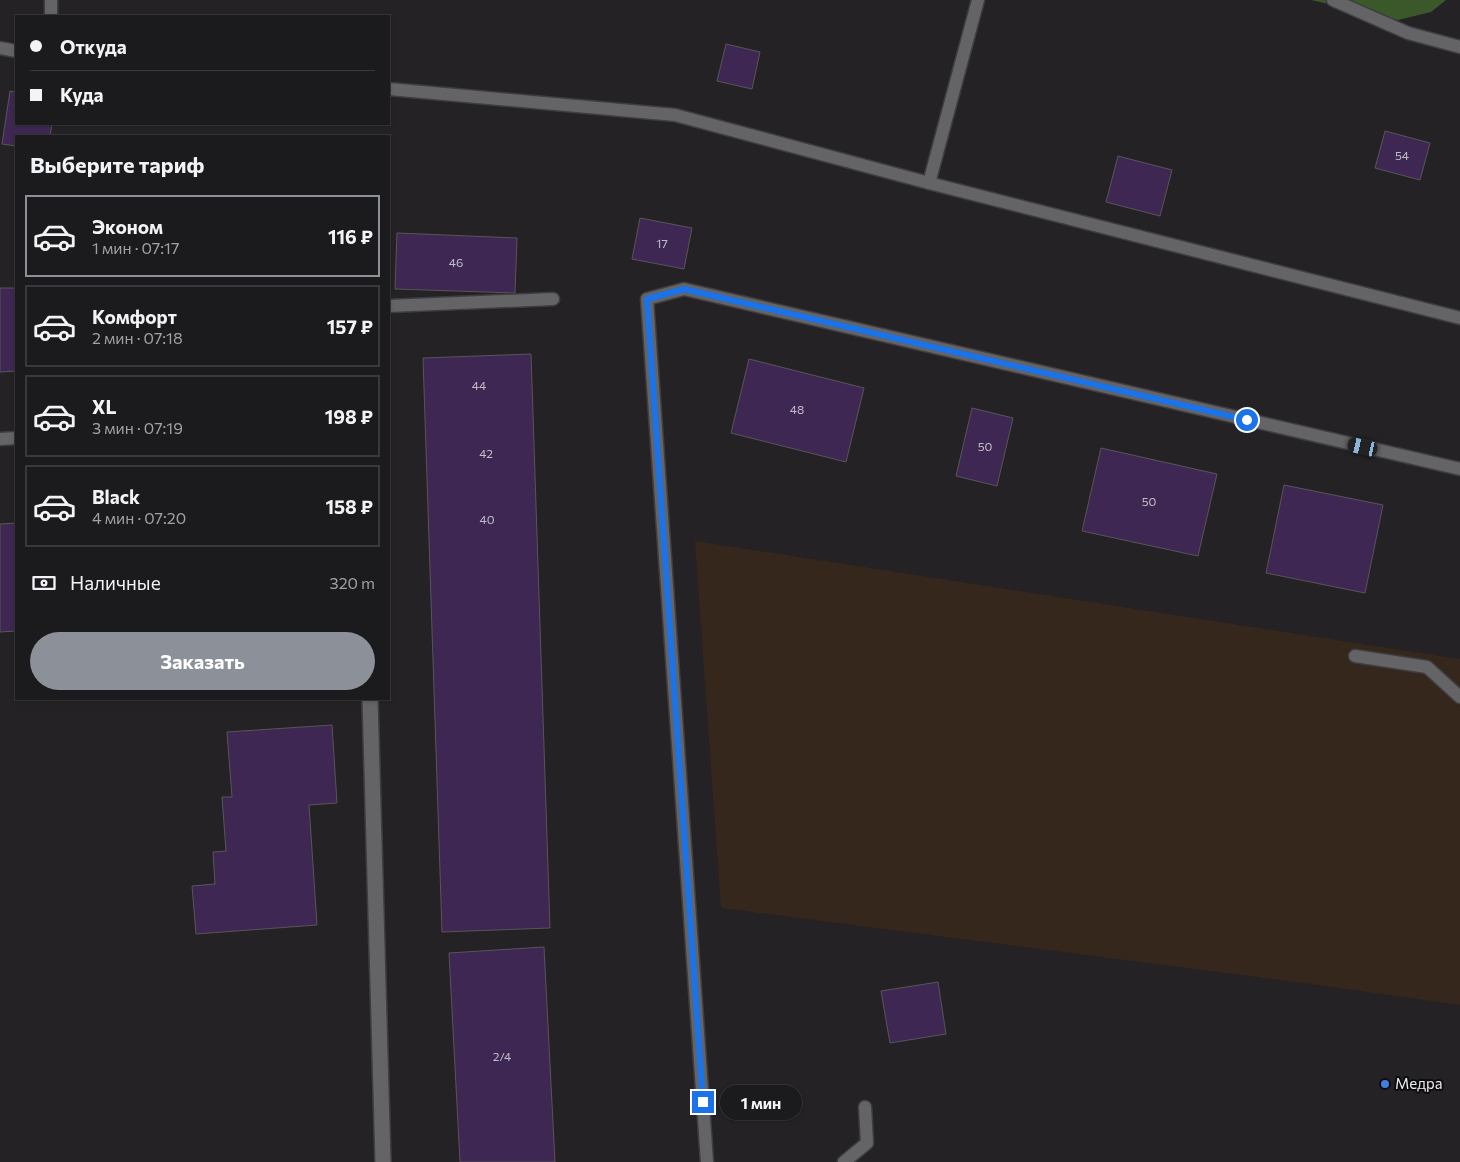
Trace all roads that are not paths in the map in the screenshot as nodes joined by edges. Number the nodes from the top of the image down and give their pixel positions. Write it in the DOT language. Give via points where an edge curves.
graph roads {
  1 [pos="52,0"];
  2 [pos="978,0"];
  3 [pos="1333,0"];
  4 [pos="51,15"];
  5 [pos="1460,47"];
  6 [pos="0,48"];
  7 [pos="15,52"];
  8 [pos="390,89"];
  9 [pos="928,183"];
  10 [pos="553,299"];
  11 [pos="390,306"];
  12 [pos="1460,318"];
  13 [pos="0,438"];
  14 [pos="15,438"];
  15 [pos="1460,469"];
  16 [pos="1355,656"];
  17 [pos="1460,697"];
  18 [pos="370,700"];
  19 [pos="865,1107"];
  20 [pos="383,1162"];
  21 [pos="707,1162"];
  22 [pos="844,1162"];
  1 -- 4 [label="lane"];
  2 -- 9 [label="lane"];
  3 -- 5 [label="lane" via="1408,33"];
  6 -- 7 [label="lane"];
  8 -- 9 [label="lane" via="676,115"];
  9 -- 12 [label="lane"];
  10 -- 11 [label="lane"];
  13 -- 14 [label="lane"];
  15 -- 21 [label="lane" via="684,289 647,299"];
  16 -- 17 [label="lane" via="1427,667"];
  18 -- 20 [label="street"];
  19 -- 22 [label="lane" via="866,1143"];
}
